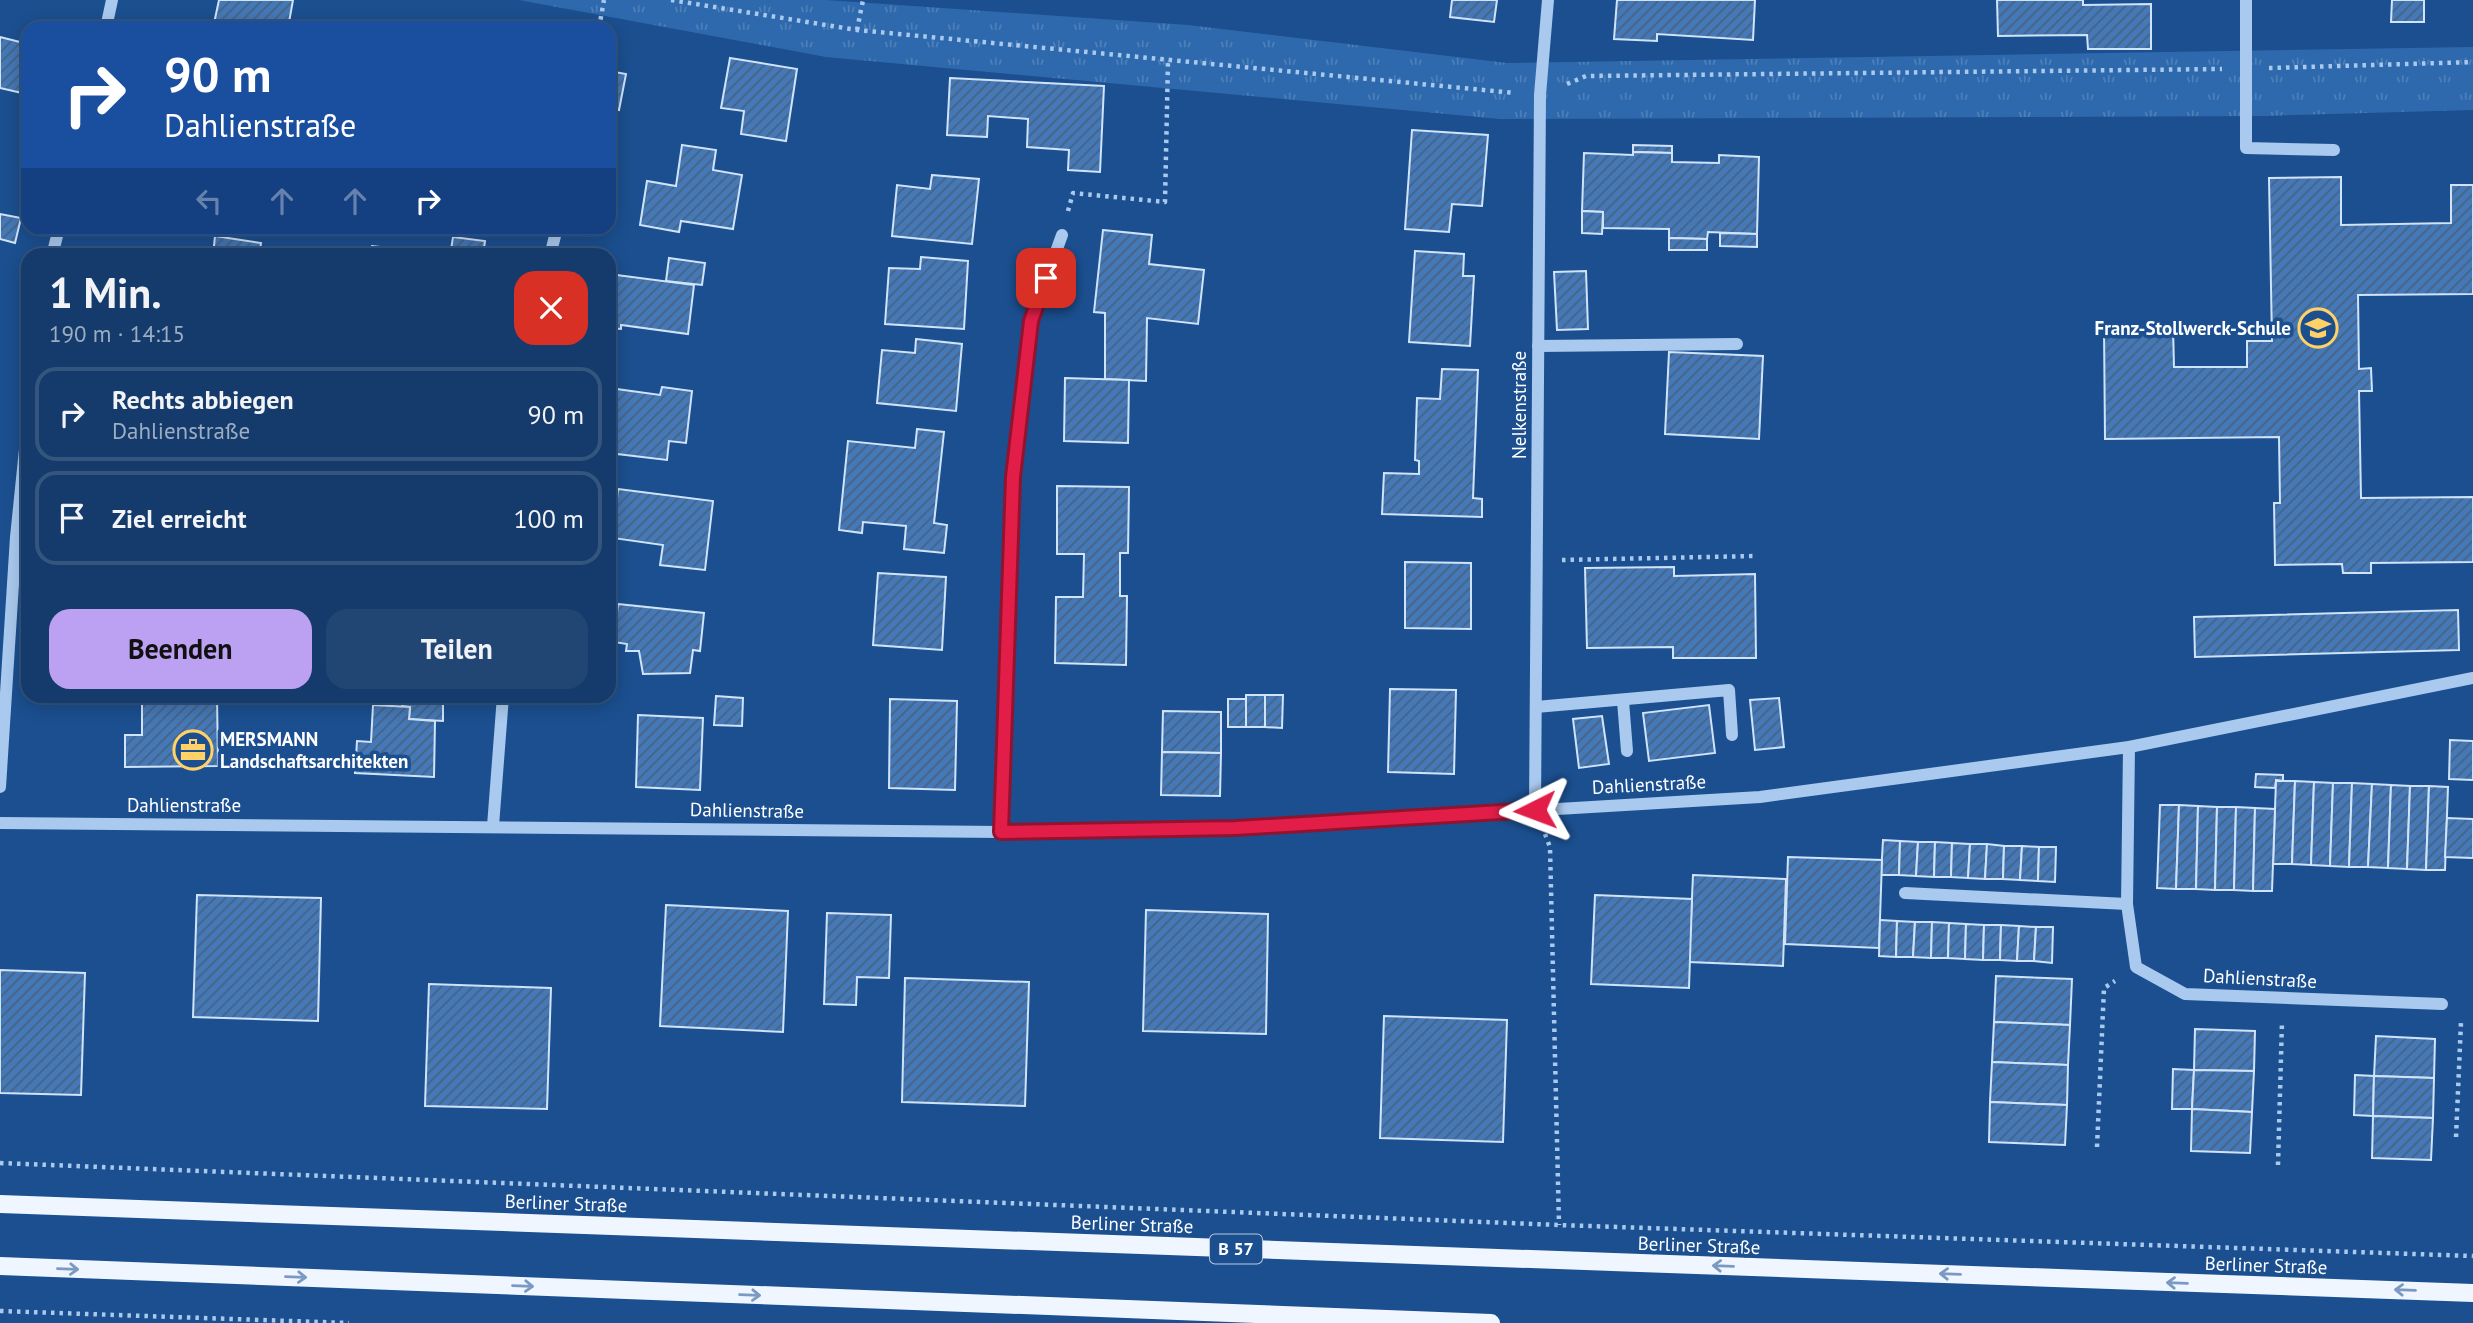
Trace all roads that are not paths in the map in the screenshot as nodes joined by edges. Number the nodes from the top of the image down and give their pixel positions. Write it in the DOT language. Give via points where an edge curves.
graph roads {
  1 [pos="113,0"];
  2 [pos="1548,0"];
  3 [pos="2246,0"];
  4 [pos="108,21"];
  5 [pos="2334,150"];
  6 [pos="1062,235"];
  7 [pos="1737,344"];
  8 [pos="1538,346"];
  9 [pos="21,488"];
  10 [pos="2473,678"];
  11 [pos="1623,701"];
  12 [pos="502,703"];
  13 [pos="1536,708"];
  14 [pos="1732,735"];
  15 [pos="2129,747"];
  16 [pos="1628,751"];
  17 [pos="0,787"];
  18 [pos="1535,810"];
  19 [pos="0,823"];
  20 [pos="493,826"];
  21 [pos="1001,832"];
  22 [pos="1905,892"];
  23 [pos="2127,904"];
  24 [pos="2442,1004"];
  25 [pos="0,1204"];
  26 [pos="0,1266"];
  27 [pos="2473,1293"];
  28 [pos="1491,1323"];
  1 -- 4 [label="street"];
  2 -- 8 [label="street, Nelkenstraße" via="1540,95"];
  3 -- 5 [label="street" via="2246,148"];
  6 -- 21 [label="street" via="1031,321 1013,477"];
  7 -- 8 [label="street"];
  8 -- 13 [label="street, Nelkenstraße"];
  9 -- 17 [label="street"];
  10 -- 15 [label="street, Dahlienstraße"];
  11 -- 13 [label="street"];
  11 -- 14 [label="street" via="1729,690"];
  11 -- 16 [label="street"];
  12 -- 20 [label="street"];
  13 -- 18 [label="street, Nelkenstraße"];
  15 -- 18 [label="street, Dahlienstraße" via="1760,797"];
  15 -- 23 [label="street"];
  18 -- 21 [label="street, Dahlienstraße" via="1236,828"];
  19 -- 20 [label="street, Dahlienstraße"];
  20 -- 21 [label="street, Dahlienstraße"];
  22 -- 23 [label="street"];
  23 -- 24 [label="street, Dahlienstraße" via="2136,967 2185,994"];
  27 -- 25 [label="main road, Berliner Straße / B 57, one-way"];
  26 -- 28 [label="main road, one-way"];
}
